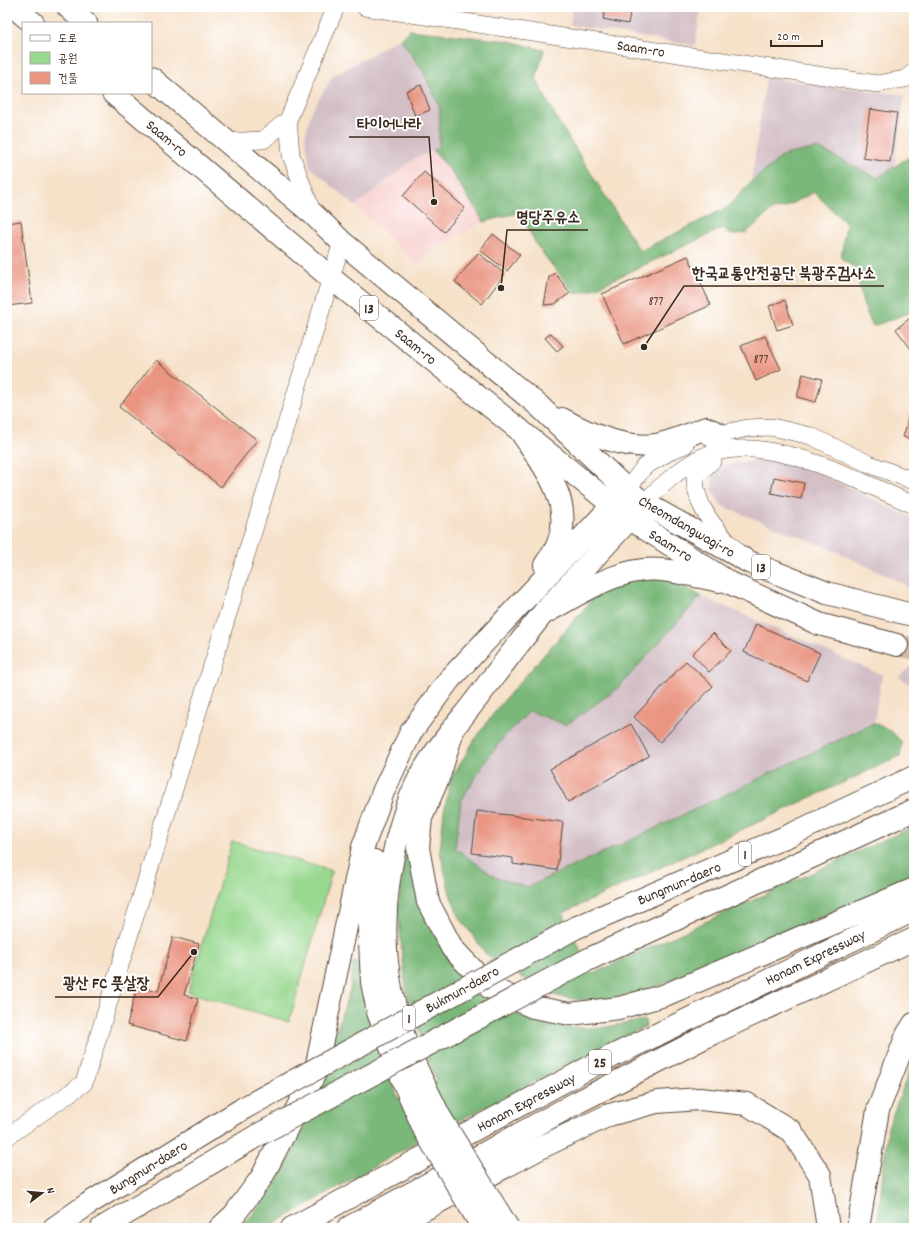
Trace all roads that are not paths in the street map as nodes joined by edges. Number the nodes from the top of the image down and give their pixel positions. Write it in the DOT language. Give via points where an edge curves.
graph roads {
  1 [pos="14,7"];
  2 [pos="68,7"];
  3 [pos="336,7"];
  4 [pos="365,7"];
  5 [pos="32,22"];
  6 [pos="85,22"];
  7 [pos="914,72"];
  8 [pos="152,79"];
  9 [pos="114,94"];
  10 [pos="288,120"];
  11 [pos="225,142"];
  12 [pos="313,214"];
  13 [pos="342,242"];
  14 [pos="331,278"];
  15 [pos="539,406"];
  16 [pos="520,429"];
  17 [pos="722,442"];
  18 [pos="914,481"];
  19 [pos="620,497"];
  20 [pos="644,503"];
  21 [pos="914,505"];
  22 [pos="630,519"];
  23 [pos="749,562"];
  24 [pos="730,583"];
  25 [pos="527,595"];
  26 [pos="545,612"];
  27 [pos="908,614"];
  28 [pos="897,645"];
  29 [pos="453,730"];
  30 [pos="914,777"];
  31 [pos="383,792"];
  32 [pos="914,810"];
  33 [pos="914,889"];
  34 [pos="914,910"];
  35 [pos="575,928"];
  36 [pos="914,939"];
  37 [pos="914,1024"];
  38 [pos="412,1080"];
  39 [pos="244,1108"];
  40 [pos="7,1137"];
  41 [pos="88,1204"];
  42 [pos="50,1228"];
  43 [pos="54,1228"];
  44 [pos="102,1228"];
  45 [pos="220,1228"];
  46 [pos="292,1228"];
  47 [pos="348,1228"];
  48 [pos="389,1228"];
  49 [pos="483,1228"];
  50 [pos="508,1228"];
  51 [pos="828,1228"];
  52 [pos="858,1228"];
  1 -- 5 [label="main road"];
  2 -- 6 [label="main road"];
  3 -- 10 [label="street, Saam-ro"];
  4 -- 7 [label="street, Saam-ro" via="876,84 905,79"];
  8 -- 11 [label="main road, Saam-ro / 13"];
  9 -- 14 [label="main road, Saam-ro / 13"];
  10 -- 11 [label="street, Saam-ro" via="263,140"];
  10 -- 12 [label="street, Saam-ro" via="291,155"];
  11 -- 12 [label="main road, Saam-ro / 13"];
  12 -- 13 [label="main road, Saam-ro / 13"];
  13 -- 14 [label="street"];
  13 -- 15 [label="main road, Saam-ro / 13"];
  14 -- 16 [label="main road, Saam-ro / 13"];
  14 -- 40 [label="street" via="84,1083"];
  15 -- 17 [label="main road" via="589,432 627,443 657,445 706,428"];
  15 -- 19 [label="main road, Saam-ro / 13"];
  16 -- 19 [label="main road, Saam-ro / 13"];
  16 -- 25 [label="main road" via="551,477 562,505 557,546"];
  17 -- 18 [label="street" via="747,428 772,427 811,436 869,464"];
  17 -- 19 [label="street" via="668,452 644,468"];
  17 -- 20 [label="street" via="661,485"];
  17 -- 21 [label="street" via="793,455"];
  17 -- 23 [label="street" via="695,477 695,489 708,517 723,537"];
  19 -- 20 [label="main road, Cheomdangwagi-ro / 13"];
  19 -- 22 [label="main road, Saam-ro / 13"];
  19 -- 25 [label="main road"];
  20 -- 22 [label="main road"];
  20 -- 23 [label="main road, Cheomdangwagi-ro / 13"];
  22 -- 24 [label="main road, Saam-ro / 13"];
  22 -- 26 [label="main road"];
  23 -- 27 [label="main road, Cheomdangwagi-ro / 13" via="827,593"];
  24 -- 26 [label="main road" via="660,569 633,571 602,582"];
  24 -- 28 [label="main road, Cheomdangwagi-ro / 13" via="819,624"];
  25 -- 31 [label="main road" via="449,680 411,732"];
  26 -- 29 [label="main road"];
  29 -- 33 [label="main road" via="439,776 421,818 418,848 428,902 452,948 489,987 533,1007 570,1014 619,1008 665,995"];
  29 -- 38 [label="main road" via="423,771 402,818 389,871 384,924 387,970 407,1046"];
  30 -- 35 [label="main road, Bungmun-daero / 1" via="790,835"];
  31 -- 38 [label="main road" via="368,903 372,982 378,1012"];
  31 -- 45 [label="main road" via="363,847 314,1073 262,1177 234,1215"];
  32 -- 44 [label="main road, Bungmun-daero / 1, bridge" via="589,959 258,1135"];
  34 -- 46 [label="main road, Honam Expressway / 25" via="592,1066"];
  35 -- 39 [label="main road, Bukmun-daero / 1, bridge"];
  36 -- 47 [label="main road, Honam Expressway / 25" via="711,1034 585,1099"];
  37 -- 52 [label="main road" via="907,1035 878,1110"];
  38 -- 49 [label="main road, bridge" via="425,1131"];
  38 -- 50 [label="main road, bridge" via="440,1117"];
  39 -- 41 [label="main road, Bungmun-daero / 1"];
  41 -- 42 [label="main road"];
  41 -- 43 [label="main road, Bungmun-daero / 1"];
  48 -- 51 [label="main road" via="544,1146 609,1115 657,1102 700,1099 747,1104 792,1131 820,1175"];
}
